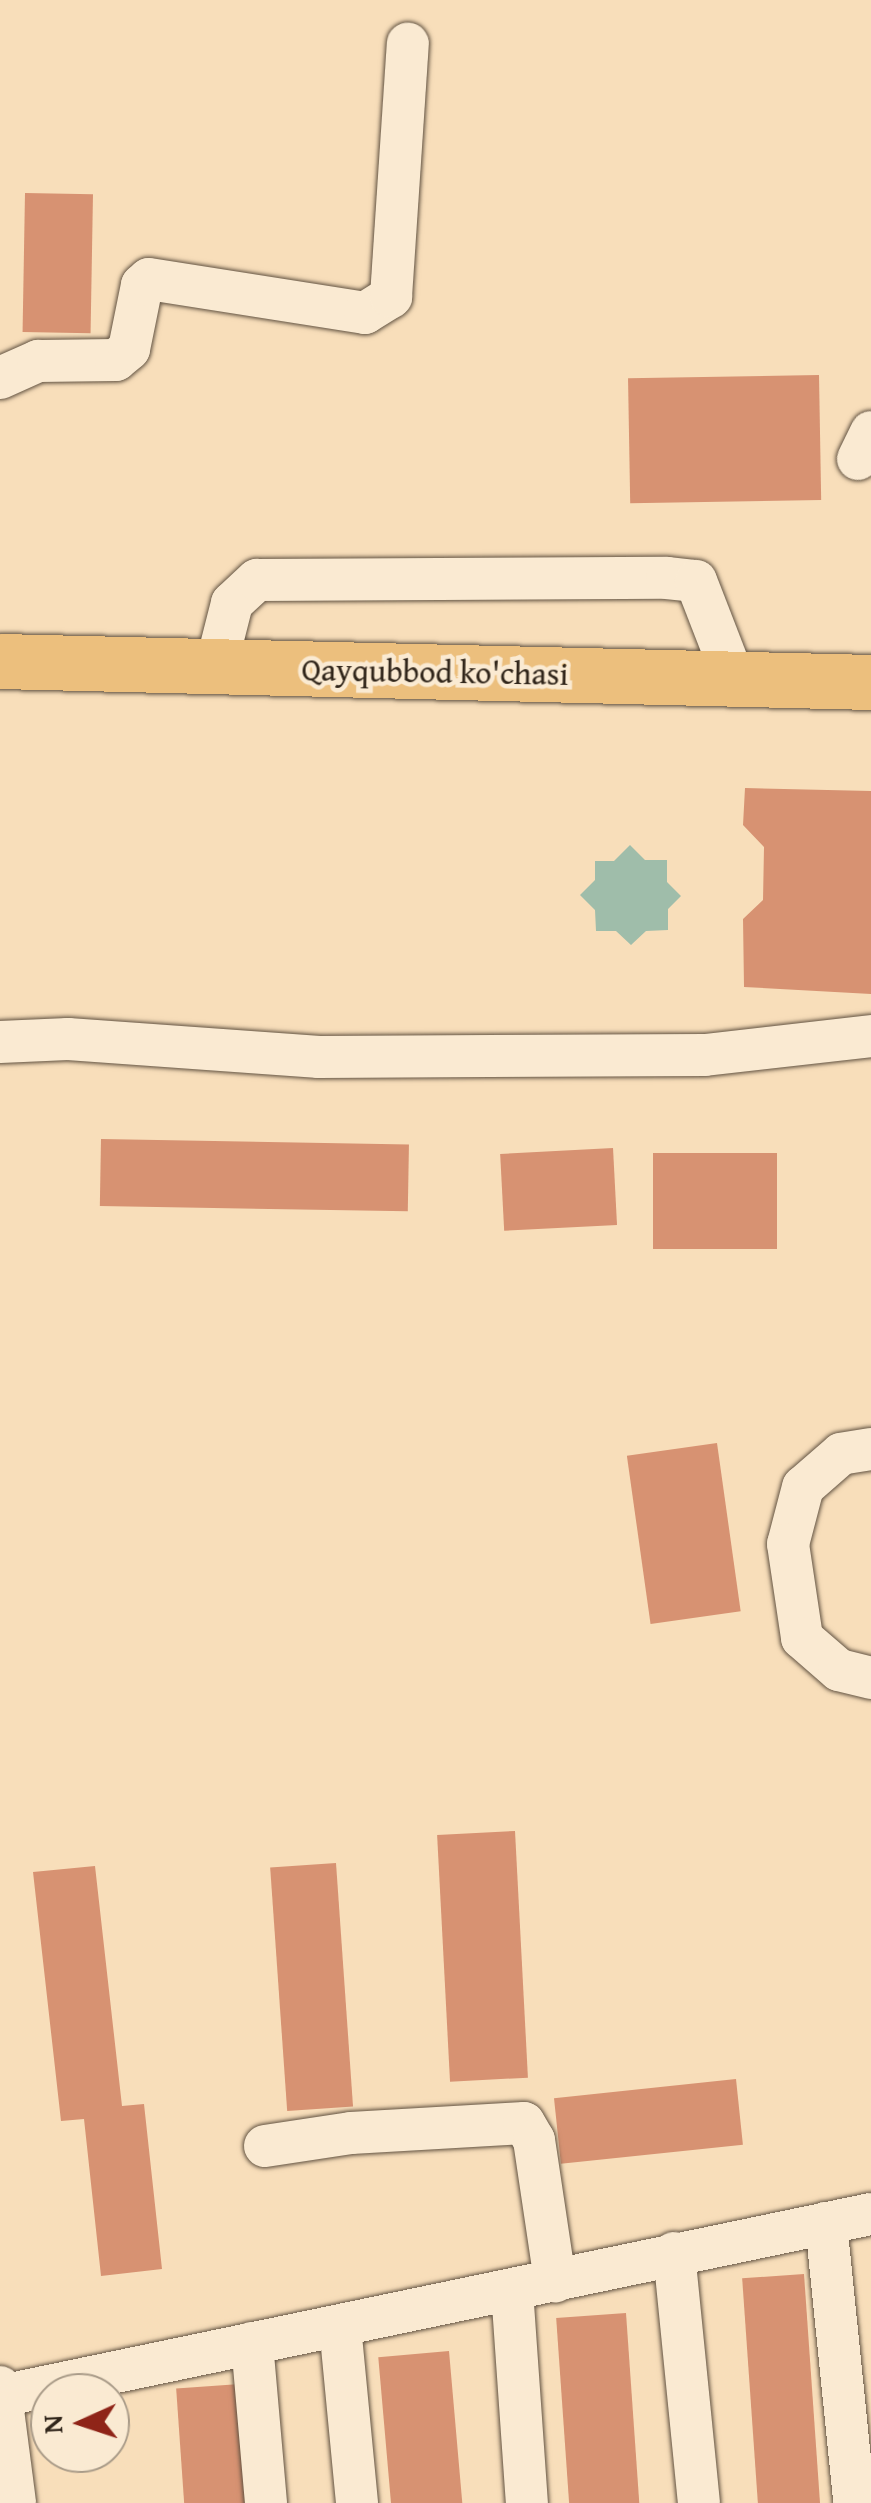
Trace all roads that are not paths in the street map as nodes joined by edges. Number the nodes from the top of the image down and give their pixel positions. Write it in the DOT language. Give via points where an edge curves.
graph roads {
  1 [pos="408,44"];
  2 [pos="0,378"];
  3 [pos="0,660"];
  4 [pos="216,666"];
  5 [pos="734,679"];
  6 [pos="871,682"];
  7 [pos="871,1036"];
  8 [pos="0,1042"];
  9 [pos="871,1449"];
  10 [pos="871,1678"];
  11 [pos="264,2146"];
  12 [pos="871,2214"];
  13 [pos="826,2224"];
  14 [pos="674,2253"];
  15 [pos="555,2281"];
  16 [pos="512,2290"];
  17 [pos="340,2326"];
  18 [pos="252,2344"];
  19 [pos="0,2387"];
  20 [pos="1,2396"];
  21 [pos="854,2500"];
  22 [pos="14,2503"];
  23 [pos="266,2503"];
  24 [pos="357,2503"];
  25 [pos="527,2503"];
  26 [pos="699,2503"];
  1 -- 2 [label="street" via="391,297 364,313 149,279 129,348 116,360 38,361"];
  3 -- 4 [label="main road, Qayqubbod ko'chasi"];
  4 -- 5 [label="main road, Qayqubbod ko'chasi"];
  4 -- 5 [label="street" via="232,603 257,580 666,578 696,581"];
  5 -- 6 [label="main road, Qayqubbod ko'chasi"];
  7 -- 8 [label="street" via="705,1055 319,1057 68,1039"];
  9 -- 10 [label="street" via="841,1454 802,1487 788,1544 802,1638 839,1670"];
  11 -- 15 [label="street" via="350,2133 524,2123 534,2140"];
  12 -- 13 [label="street"];
  13 -- 14 [label="street"];
  13 -- 21 [label="street"];
  14 -- 15 [label="street"];
  14 -- 26 [label="street"];
  15 -- 16 [label="street"];
  16 -- 17 [label="street"];
  16 -- 25 [label="street"];
  17 -- 18 [label="street"];
  17 -- 24 [label="street"];
  18 -- 20 [label="street"];
  18 -- 23 [label="street"];
  19 -- 20 [label="street"];
  20 -- 22 [label="street"];
}
